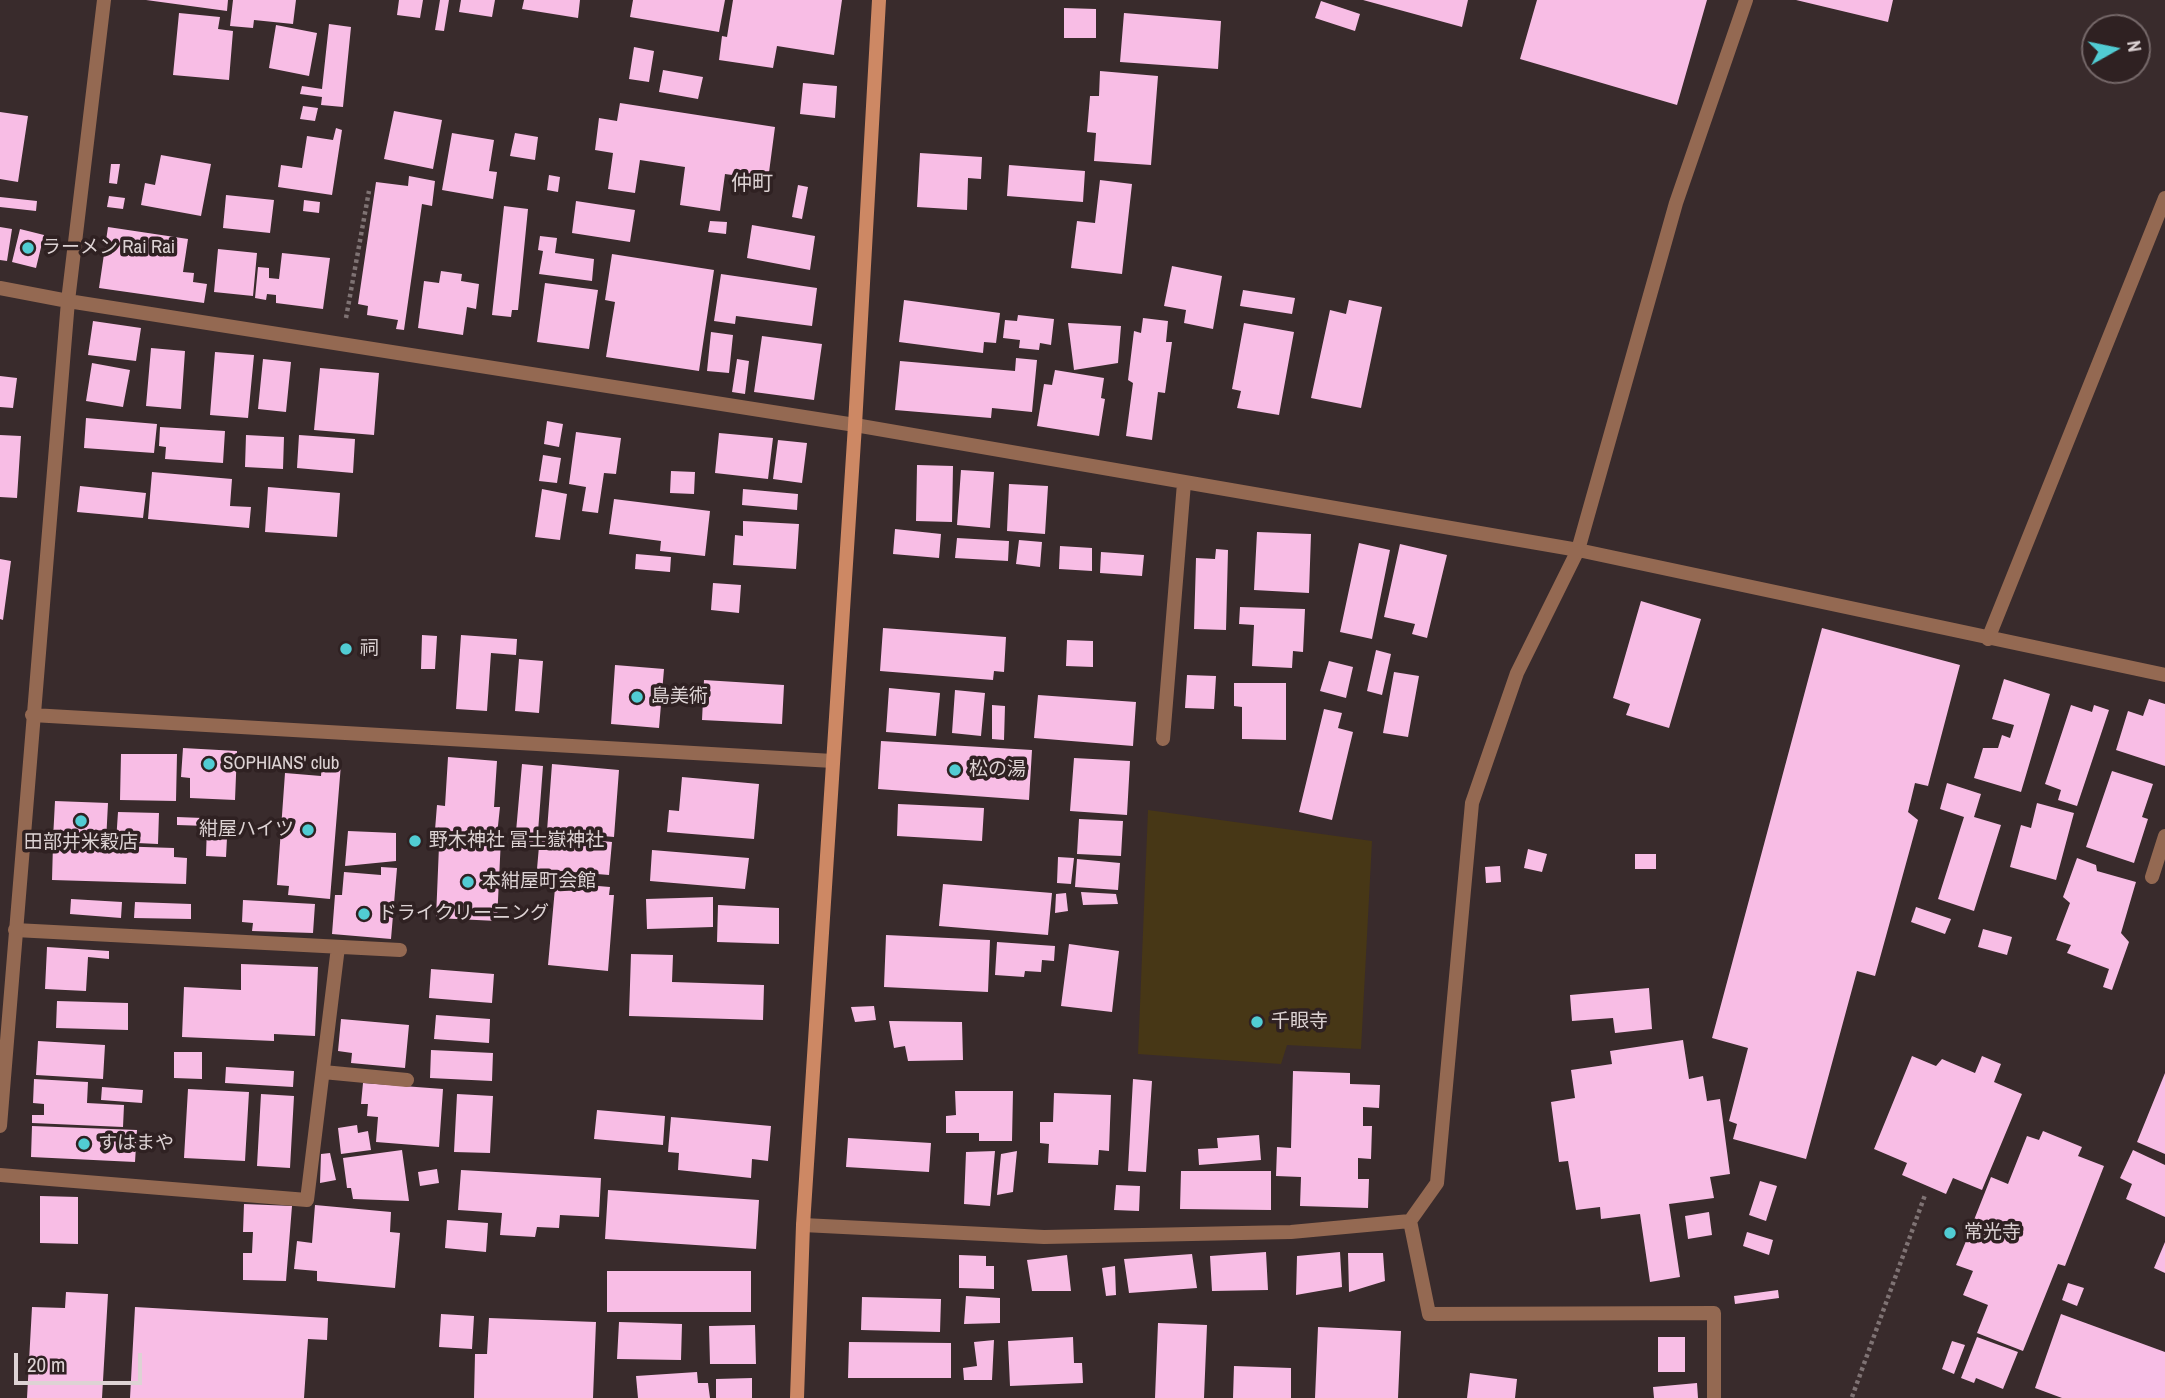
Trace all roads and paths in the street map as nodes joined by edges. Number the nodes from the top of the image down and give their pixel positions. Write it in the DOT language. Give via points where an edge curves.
graph roads {
  1 [pos="104,0"];
  2 [pos="879,0"];
  3 [pos="1745,0"];
  4 [pos="369,191"];
  5 [pos="2165,198"];
  6 [pos="0,288"];
  7 [pos="68,301"];
  8 [pos="341,344"];
  9 [pos="855,425"];
  10 [pos="1184,483"];
  11 [pos="1578,550"];
  12 [pos="1989,639"];
  13 [pos="2165,675"];
  14 [pos="32,715"];
  15 [pos="1163,738"];
  16 [pos="833,761"];
  17 [pos="2165,836"];
  18 [pos="2152,877"];
  19 [pos="15,930"];
  20 [pos="338,947"];
  21 [pos="400,950"];
  22 [pos="323,1072"];
  23 [pos="407,1080"];
  24 [pos="0,1126"];
  25 [pos="0,1175"];
  26 [pos="1925,1195"];
  27 [pos="1410,1221"];
  28 [pos="803,1225"];
  29 [pos="1852,1397"];
  30 [pos="797,1398"];
  31 [pos="1714,1398"];
  1 -- 7 [label="street"];
  2 -- 9 [label="street"];
  3 -- 11 [label="street" via="1676,203"];
  4 -- 8 [label="path"];
  5 -- 12 [label="street"];
  6 -- 7 [label="street"];
  7 -- 8 [label="street"];
  7 -- 14 [label="street"];
  8 -- 9 [label="street"];
  9 -- 10 [label="street"];
  9 -- 16 [label="street"];
  10 -- 11 [label="street"];
  10 -- 15 [label="street"];
  11 -- 12 [label="street"];
  11 -- 27 [label="street" via="1517,673 1472,803 1437,1183"];
  12 -- 13 [label="street"];
  14 -- 16 [label="street"];
  14 -- 19 [label="street"];
  16 -- 28 [label="street"];
  17 -- 18 [label="street"];
  19 -- 20 [label="street"];
  19 -- 24 [label="street"];
  20 -- 21 [label="street"];
  20 -- 22 [label="street"];
  22 -- 23 [label="street"];
  22 -- 25 [label="street" via="307,1200"];
  26 -- 29 [label="path"];
  27 -- 28 [label="street" via="1292,1232 1044,1237"];
  27 -- 31 [label="street" via="1429,1314 1714,1313"];
  28 -- 30 [label="street"];
}
